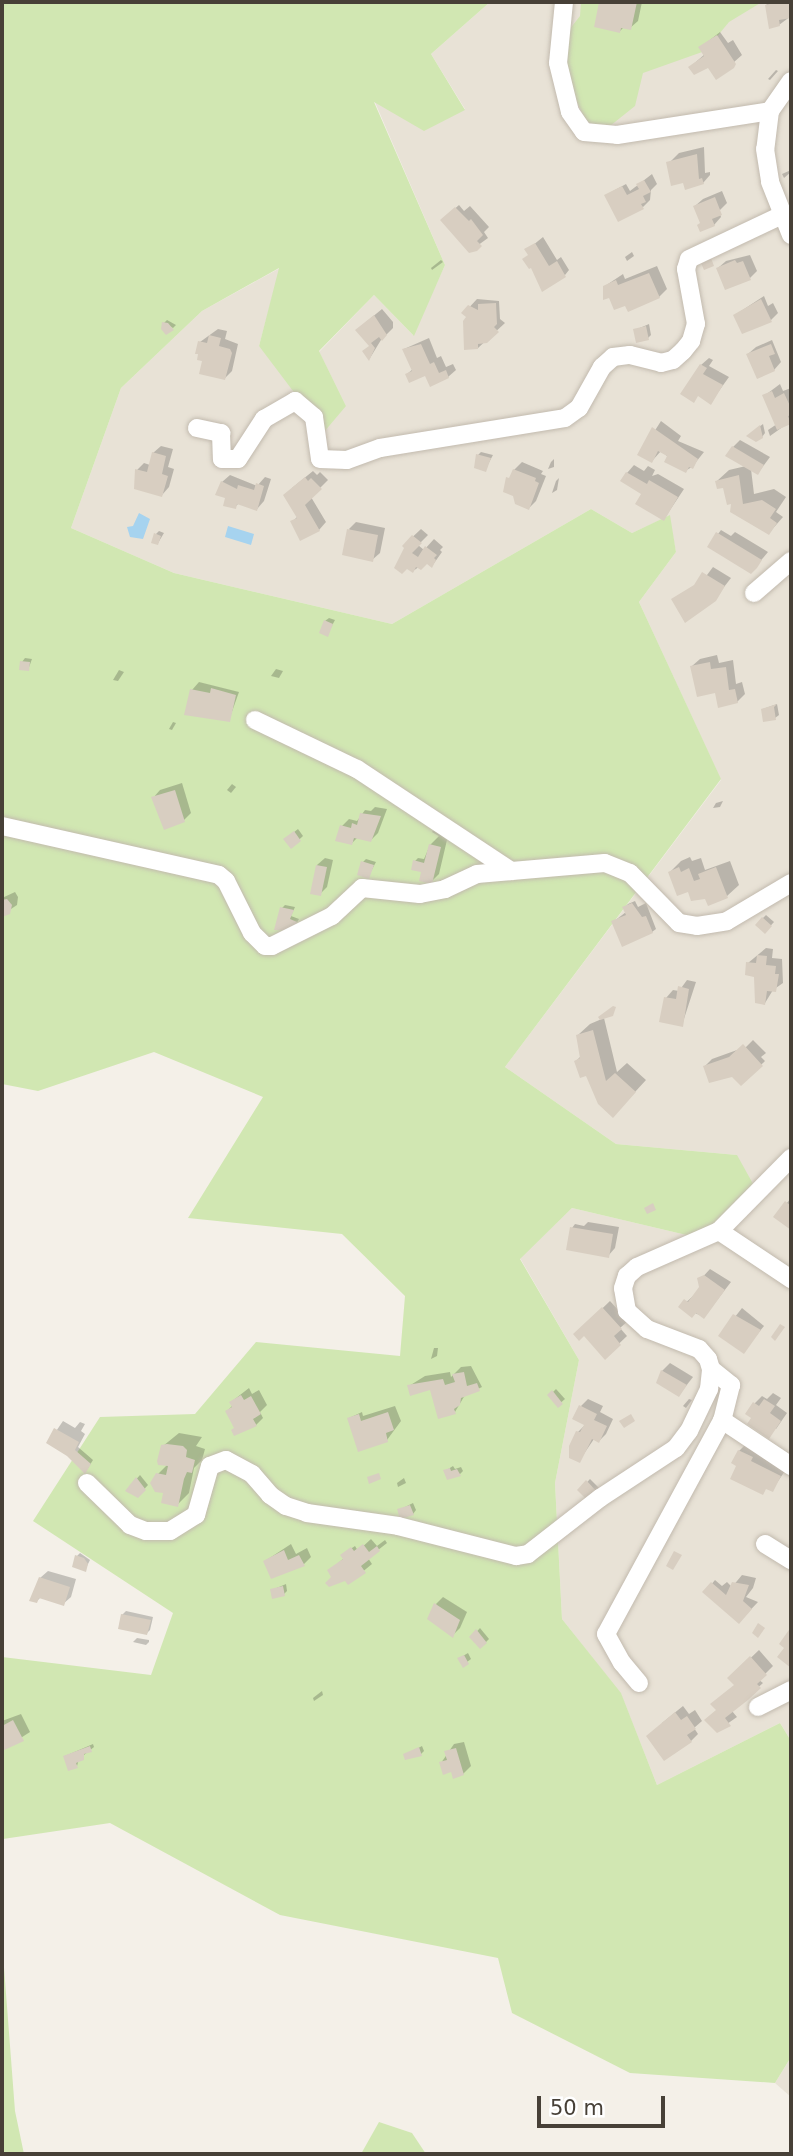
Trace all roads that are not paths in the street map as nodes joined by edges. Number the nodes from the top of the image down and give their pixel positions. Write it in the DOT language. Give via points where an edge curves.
graph roads {
  1 [pos="564,2"];
  2 [pos="791,81"];
  3 [pos="770,111"];
  4 [pos="782,215"];
  5 [pos="791,235"];
  6 [pos="197,428"];
  7 [pos="791,561"];
  8 [pos="754,593"];
  9 [pos="255,720"];
  10 [pos="2,826"];
  11 [pos="511,871"];
  12 [pos="791,883"];
  13 [pos="791,1158"];
  14 [pos="719,1231"];
  15 [pos="791,1279"];
  16 [pos="711,1369"];
  17 [pos="722,1420"];
  18 [pos="791,1466"];
  19 [pos="87,1483"];
  20 [pos="765,1544"];
  21 [pos="791,1560"];
  22 [pos="639,1682"];
  23 [pos="791,1690"];
  24 [pos="758,1707"];
  1 -- 3 [label="street" via="558,63 570,112 584,132 617,135"];
  2 -- 3 [label="street"];
  3 -- 4 [label="street" via="765,149"];
  4 -- 5 [label="street"];
  4 -- 6 [label="street" via="689,259 686,269 696,324 683,351 661,363 630,355 613,357 602,367 579,408 565,418 380,448 346,460 320,459 314,417 295,401 264,419 238,459 222,459 221,433"];
  7 -- 8 [label="street"];
  9 -- 11 [label="street" via="357,769"];
  10 -- 11 [label="street" via="219,875 252,933 265,946 332,916 362,888 420,894 445,889 477,874"];
  11 -- 12 [label="street" via="605,863 631,873 679,923 697,926 727,921"];
  13 -- 14 [label="street"];
  14 -- 15 [label="street"];
  14 -- 16 [label="street" via="638,1267 627,1276 623,1289 634,1321 699,1349"];
  16 -- 17 [label="street" via="731,1385"];
  16 -- 19 [label="street" via="709,1390 676,1448 600,1498 528,1554 516,1556 398,1526 296,1510 270,1495 253,1474 226,1460 210,1466 196,1515 170,1531 146,1531 130,1525"];
  17 -- 18 [label="street"];
  17 -- 22 [label="street" via="606,1634"];
  20 -- 21 [label="street"];
  23 -- 24 [label="street"];
}
